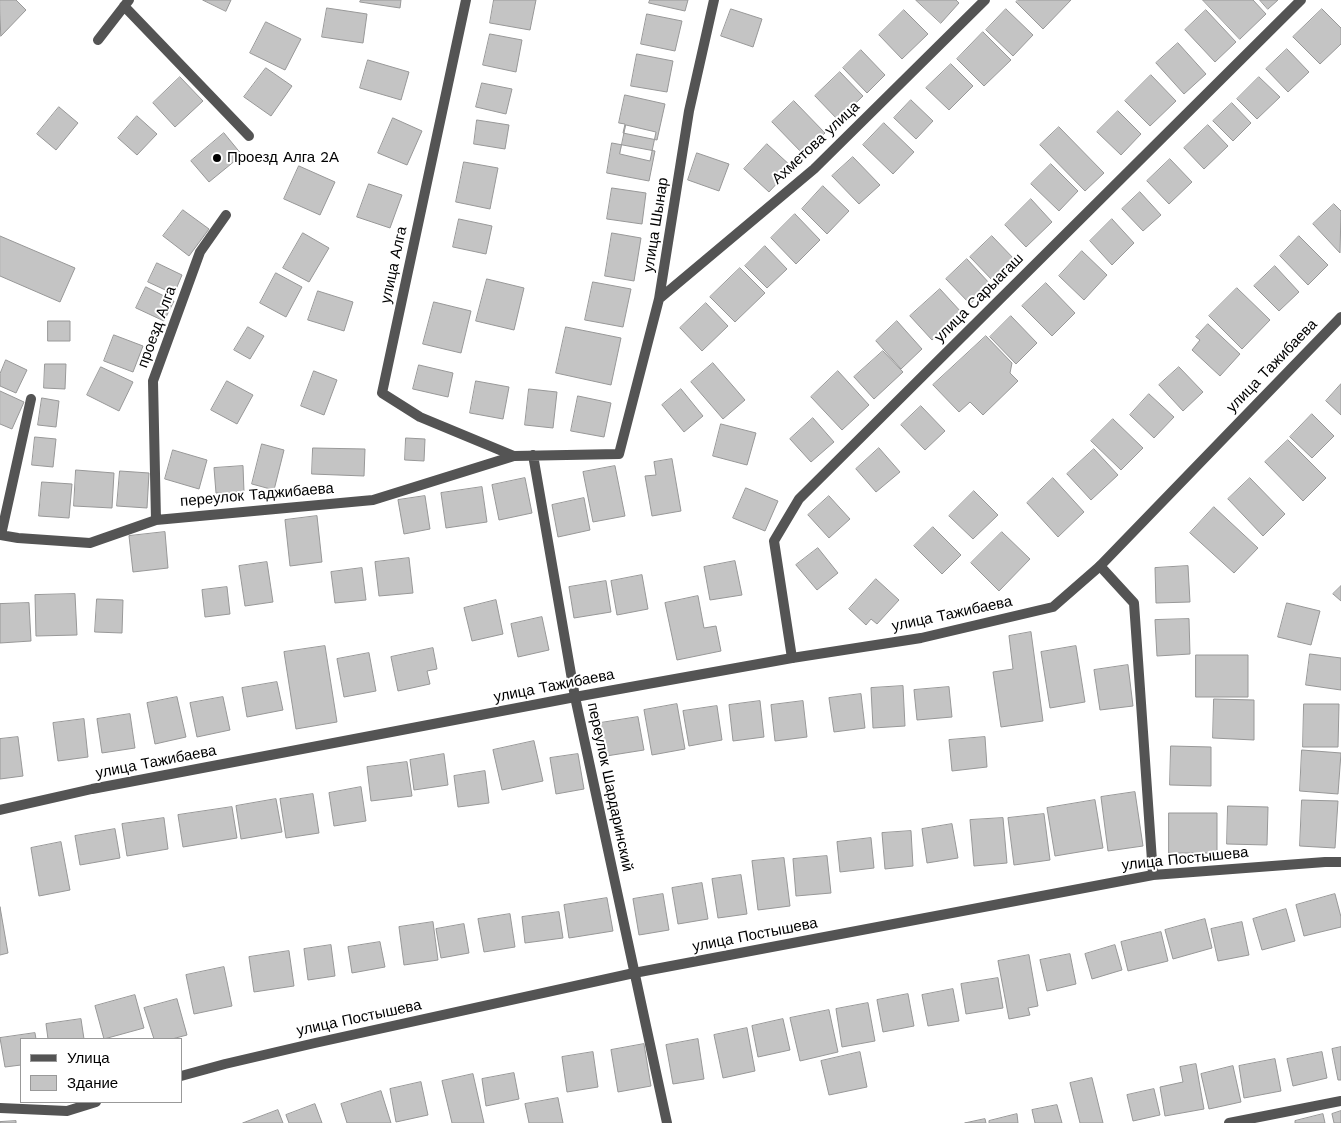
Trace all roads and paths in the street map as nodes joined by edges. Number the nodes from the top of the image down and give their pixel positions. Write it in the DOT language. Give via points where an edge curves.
graph roads {
  1 [pos="466,0"];
  2 [pos="714,0"];
  3 [pos="985,0"];
  4 [pos="1301,0"];
  5 [pos="126,3"];
  6 [pos="98,40"];
  7 [pos="249,136"];
  8 [pos="226,215"];
  9 [pos="659,300"];
  10 [pos="1341,317"];
  11 [pos="31,399"];
  12 [pos="533,455"];
  13 [pos="514,456"];
  14 [pos="156,520"];
  15 [pos="1,535"];
  16 [pos="1100,566"];
  17 [pos="792,658"];
  18 [pos="576,697"];
  19 [pos="0,810"];
  20 [pos="1341,862"];
  21 [pos="1153,874"];
  22 [pos="634,973"];
  23 [pos="182,1076"];
  24 [pos="1341,1101"];
  25 [pos="93,1103"];
  26 [pos="0,1108"];
  27 [pos="666,1123"];
  28 [pos="1230,1123"];
  1 -- 13 [label="street, улица Алга" via="382,393 420,417"];
  2 -- 9 [label="street, улица Шынар" via="689,111"];
  3 -- 9 [label="street, Ахметова улица" via="814,169"];
  4 -- 17 [label="street, улица Сарыагаш" via="799,499 774,541"];
  5 -- 6 [label="street"];
  5 -- 7 [label="street"];
  8 -- 14 [label="street, проезд Алга" via="200,252 154,381"];
  9 -- 12 [label="street, улица Шынар" via="619,454"];
  10 -- 16 [label="street, улица Тажибаева"];
  11 -- 15 [label="street"];
  12 -- 13 [label="street"];
  12 -- 18 [label="street, переулок Шардаринский"];
  13 -- 14 [label="street, переулок Таджибаева" via="373,500"];
  14 -- 15 [label="street, переулок Таджибаева" via="90,543"];
  16 -- 17 [label="street, улица Тажибаева" via="1053,606 921,638"];
  16 -- 21 [label="street" via="1134,602"];
  17 -- 18 [label="street, улица Тажибаева"];
  18 -- 19 [label="street, улица Тажибаева" via="92,789"];
  18 -- 22 [label="street, переулок Шардаринский"];
  20 -- 21 [label="street, улица Постышева"];
  21 -- 22 [label="street, улица Постышева"];
  22 -- 23 [label="street, улица Постышева"];
  22 -- 27 [label="street, переулок Шардаринский"];
  24 -- 28 [label="street"];
  25 -- 26 [label="street" via="67,1112"];
}
